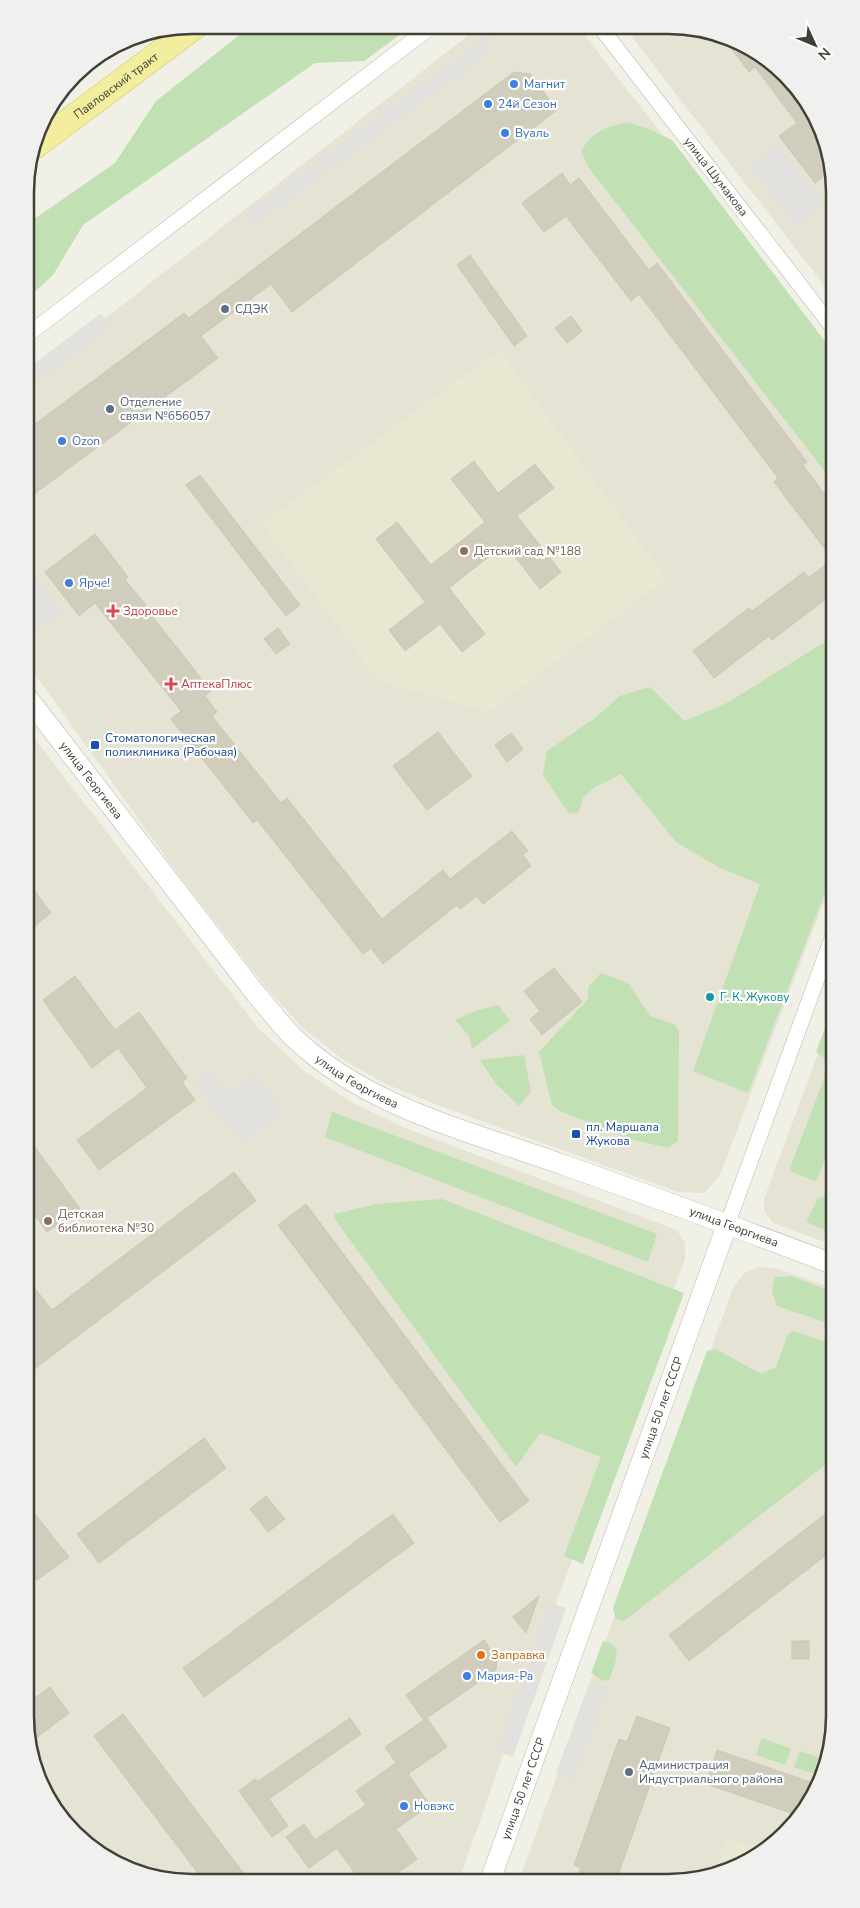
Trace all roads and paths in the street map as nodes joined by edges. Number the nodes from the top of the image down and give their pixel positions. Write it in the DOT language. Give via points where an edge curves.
graph roads {
  1 [pos="184,34"];
  2 [pos="422,34"];
  3 [pos="606,34"];
  4 [pos="43,140"];
  5 [pos="826,319"];
  6 [pos="34,330"];
  7 [pos="34,706"];
  8 [pos="826,954"];
  9 [pos="727,1225"];
  10 [pos="826,1261"];
  11 [pos="492,1874"];
  1 -- 4 [label="main road, Павловский тракт"];
  2 -- 6 [label="street"];
  3 -- 5 [label="street, улица Шумакова"];
  7 -- 9 [label="street, улица Георгиева" via="256,994 293,1037 335,1071 378,1097 418,1115"];
  8 -- 9 [label="street, улица 50 лет СССР"];
  9 -- 10 [label="street, улица Георгиева"];
  9 -- 11 [label="street, улица 50 лет СССР"];
}
